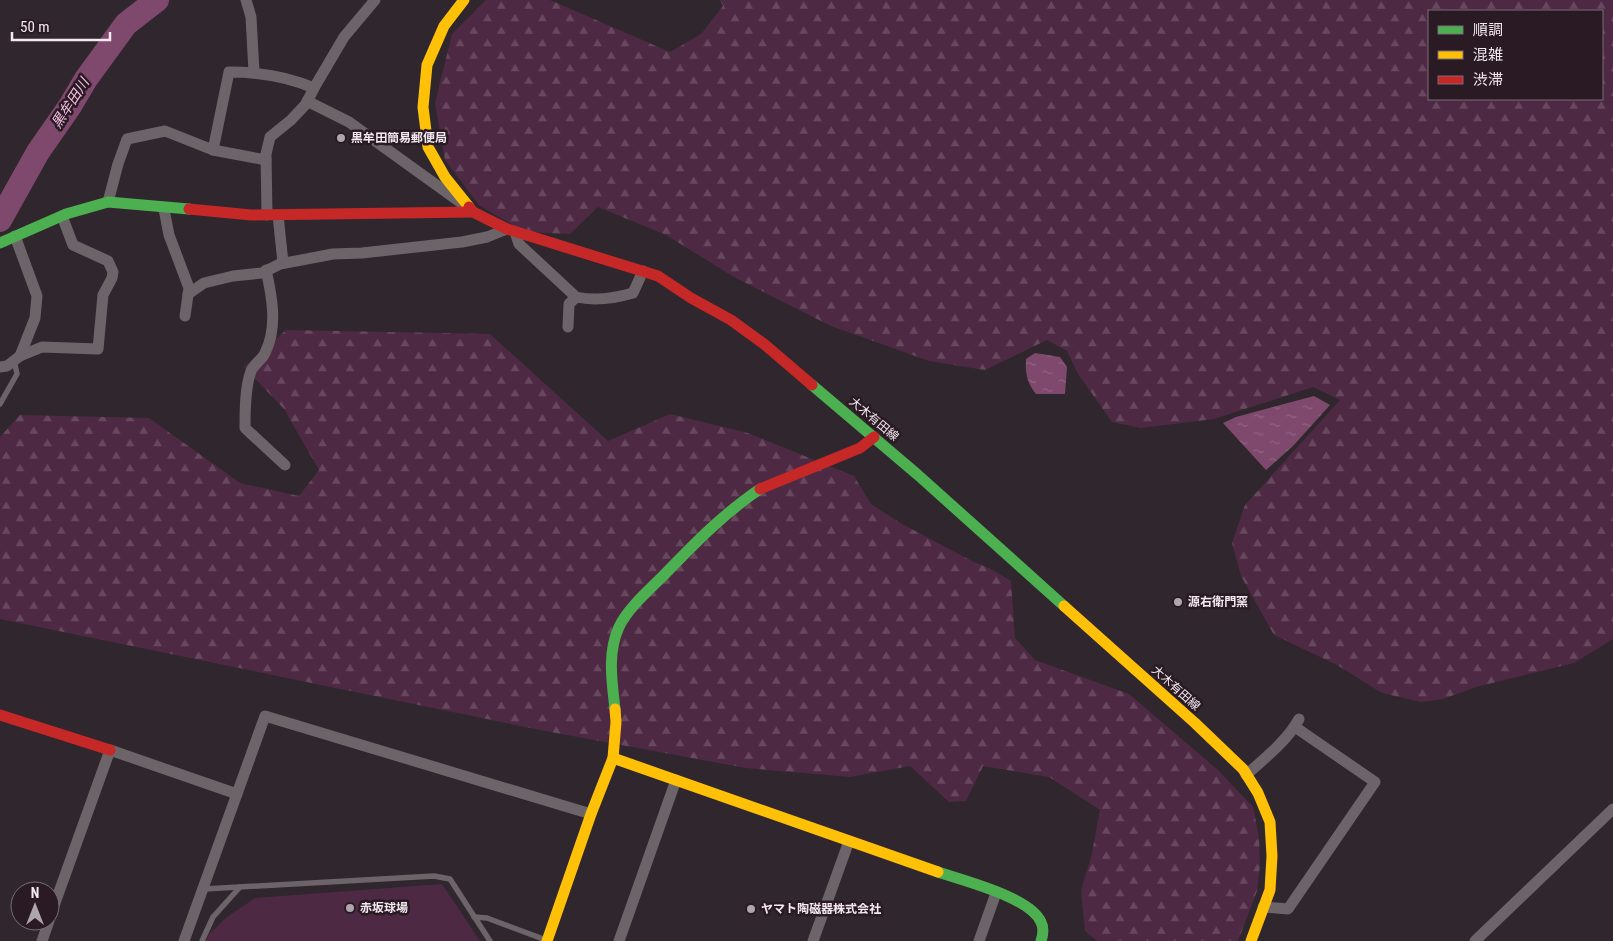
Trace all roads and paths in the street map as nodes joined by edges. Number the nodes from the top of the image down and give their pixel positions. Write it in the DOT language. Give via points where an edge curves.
graph roads {
  1 [pos="246,0"];
  2 [pos="375,0"];
  3 [pos="464,0"];
  4 [pos="254,72"];
  5 [pos="314,88"];
  6 [pos="307,101"];
  7 [pos="213,150"];
  8 [pos="266,160"];
  9 [pos="108,202"];
  10 [pos="164,208"];
  11 [pos="473,212"];
  12 [pos="272,215"];
  13 [pos="62,216"];
  14 [pos="511,231"];
  15 [pos="15,236"];
  16 [pos="0,243"];
  17 [pos="283,263"];
  18 [pos="266,270"];
  19 [pos="643,272"];
  20 [pos="188,294"];
  21 [pos="576,297"];
  22 [pos="185,316"];
  23 [pos="568,327"];
  24 [pos="17,358"];
  25 [pos="0,367"];
  26 [pos="0,404"];
  27 [pos="874,437"];
  28 [pos="285,465"];
  29 [pos="0,715"];
  30 [pos="110,750"];
  31 [pos="613,758"];
  32 [pos="1246,775"];
  33 [pos="676,780"];
  34 [pos="237,794"];
  35 [pos="1613,809"];
  36 [pos="591,814"];
  37 [pos="849,841"];
  38 [pos="240,887"];
  39 [pos="60,889"];
  40 [pos="204,889"];
  41 [pos="996,893"];
  42 [pos="1263,907"];
  43 [pos="474,918"];
  44 [pos="184,941"];
  45 [pos="202,941"];
  46 [pos="490,941"];
  47 [pos="547,941"];
  48 [pos="619,941"];
  49 [pos="814,941"];
  50 [pos="980,941"];
  51 [pos="1041,941"];
  52 [pos="1251,941"];
  53 [pos="1475,941"];
  1 -- 4 [label="street" via="251,17"];
  2 -- 5 [label="street" via="344,37"];
  3 -- 11 [label="street, 大木有田線" via="444,26 427,65 423,107 428,147 445,178"];
  4 -- 5 [label="street" via="295,80"];
  4 -- 7 [label="street" via="229,72"];
  5 -- 6 [label="street"];
  6 -- 8 [label="street" via="270,137"];
  6 -- 11 [label="street" via="349,122"];
  7 -- 8 [label="street"];
  7 -- 9 [label="street" via="165,131 127,139"];
  8 -- 12 [label="street"];
  9 -- 10 [label="street"];
  9 -- 13 [label="street"];
  10 -- 12 [label="street"];
  10 -- 20 [label="street" via="169,236 189,288"];
  11 -- 12 [label="street"];
  11 -- 14 [label="street, 大木有田線"];
  12 -- 17 [label="street"];
  13 -- 15 [label="street"];
  13 -- 24 [label="street" via="73,245 108,261 113,272 103,294 98,349 42,347"];
  14 -- 17 [label="street" via="462,242 333,254"];
  14 -- 19 [label="street, 大木有田線"];
  14 -- 21 [label="street" via="519,244"];
  15 -- 16 [label="street"];
  15 -- 24 [label="street" via="37,296 35,318"];
  17 -- 18 [label="street"];
  18 -- 20 [label="street" via="204,283"];
  18 -- 28 [label="street" via="274,317 266,351 249,378 245,428"];
  19 -- 21 [label="street" via="633,293 620,297"];
  19 -- 27 [label="street, 大木有田線" via="658,276 731,320"];
  20 -- 22 [label="street"];
  21 -- 23 [label="street" via="569,304"];
  24 -- 25 [label="street"];
  24 -- 26 [label="lane" via="17,374"];
  27 -- 31 [label="street" via="860,448 764,486 746,498 722,517 638,600 619,626 613,649 611,670 616,722"];
  27 -- 32 [label="street, 大木有田線" via="1195,723"];
  29 -- 30 [label="street"];
  30 -- 34 [label="street"];
  30 -- 39 [label="street"];
  31 -- 33 [label="street"];
  31 -- 36 [label="street"];
  32 -- 42 [label="street, 大木有田線" via="1258,793 1270,822 1270,890"];
  32 -- 42 [label="street" via="1297,723 1375,782 1288,909"];
  33 -- 37 [label="street"];
  33 -- 48 [label="street"];
  34 -- 36 [label="street" via="265,716"];
  34 -- 40 [label="street"];
  35 -- 53 [label="street"];
  36 -- 47 [label="street"];
  37 -- 41 [label="street"];
  37 -- 49 [label="street"];
  38 -- 40 [label="lane"];
  38 -- 43 [label="lane" via="434,876 450,879"];
  38 -- 45 [label="lane" via="213,918"];
  40 -- 44 [label="street"];
  41 -- 50 [label="street"];
  41 -- 51 [label="street" via="1016,899 1032,910 1042,921 1044,934"];
  42 -- 52 [label="street, 大木有田線"];
  43 -- 46 [label="lane"];
  43 -- 47 [label="lane" via="487,918"];
}
